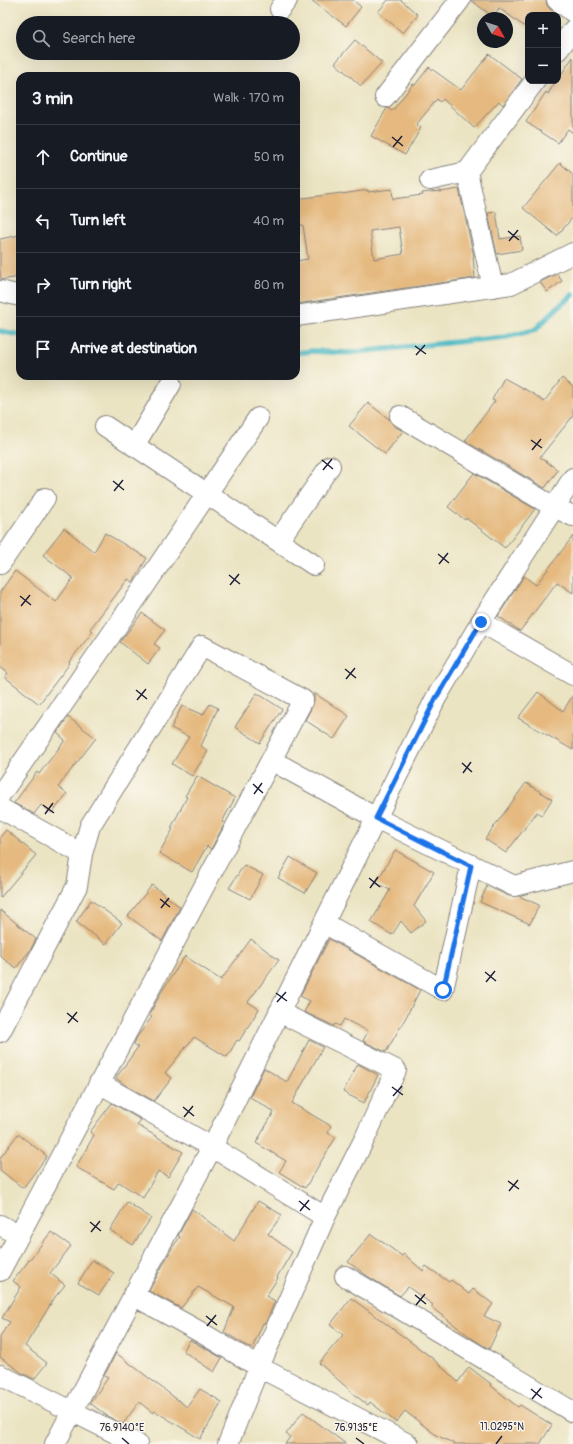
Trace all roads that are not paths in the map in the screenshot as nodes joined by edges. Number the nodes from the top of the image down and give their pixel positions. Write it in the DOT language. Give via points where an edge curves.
graph roads {
  1 [pos="460,0"];
  2 [pos="557,0"];
  3 [pos="573,12"];
  4 [pos="573,30"];
  5 [pos="560,48"];
  6 [pos="533,84"];
  7 [pos="385,97"];
  8 [pos="467,172"];
  9 [pos="430,180"];
  10 [pos="573,254"];
  11 [pos="493,287"];
  12 [pos="0,291"];
  13 [pos="16,295"];
  14 [pos="300,315"];
  15 [pos="171,384"];
  16 [pos="400,416"];
  17 [pos="258,418"];
  18 [pos="105,426"];
  19 [pos="134,446"];
  20 [pos="330,466"];
  21 [pos="573,478"];
  22 [pos="207,493"];
  23 [pos="45,498"];
  24 [pos="554,507"];
  25 [pos="573,516"];
  26 [pos="278,541"];
  27 [pos="3,553"];
  28 [pos="314,565"];
  29 [pos="481,622"];
  30 [pos="573,675"];
  31 [pos="271,760"];
  32 [pos="0,795"];
  33 [pos="0,808"];
  34 [pos="376,818"];
  35 [pos="82,854"];
  36 [pos="471,866"];
  37 [pos="573,871"];
  38 [pos="324,923"];
  39 [pos="279,1012"];
  40 [pos="0,1032"];
  41 [pos="99,1083"];
  42 [pos="212,1146"];
  43 [pos="325,1217"];
  44 [pos="0,1225"];
  45 [pos="18,1235"];
  46 [pos="0,1270"];
  47 [pos="345,1276"];
  48 [pos="133,1295"];
  49 [pos="259,1367"];
  50 [pos="0,1375"];
  51 [pos="72,1410"];
  52 [pos="573,1412"];
  53 [pos="399,1442"];
  54 [pos="55,1444"];
  55 [pos="137,1444"];
  56 [pos="228,1444"];
  1 -- 7 [label="street"];
  2 -- 3 [label="street"];
  4 -- 5 [label="street"];
  6 -- 8 [label="street"];
  8 -- 9 [label="street"];
  8 -- 11 [label="street"];
  10 -- 11 [label="street" via="511,284"];
  11 -- 14 [label="street"];
  12 -- 13 [label="street"];
  15 -- 19 [label="street"];
  16 -- 24 [label="street"];
  17 -- 22 [label="street"];
  18 -- 19 [label="street"];
  19 -- 22 [label="street"];
  20 -- 26 [label="street"];
  21 -- 24 [label="street"];
  22 -- 26 [label="street"];
  22 -- 32 [label="street"];
  23 -- 27 [label="street"];
  24 -- 25 [label="street"];
  24 -- 29 [label="street"];
  26 -- 28 [label="street"];
  29 -- 30 [label="street"];
  29 -- 34 [label="street" via="436,698"];
  31 -- 34 [label="street"];
  31 -- 35 [label="street" via="302,700 202,646 90,826"];
  31 -- 41 [label="street"];
  33 -- 35 [label="street"];
  34 -- 36 [label="street"];
  34 -- 38 [label="street"];
  35 -- 40 [label="street" via="77,886"];
  36 -- 37 [label="street" via="514,886"];
  36 -- 38 [label="street" via="443,990"];
  38 -- 39 [label="street"];
  39 -- 42 [label="street"];
  39 -- 43 [label="street" via="396,1070"];
  41 -- 42 [label="street"];
  41 -- 45 [label="street"];
  42 -- 43 [label="street"];
  42 -- 48 [label="street"];
  43 -- 49 [label="street"];
  44 -- 45 [label="street"];
  45 -- 46 [label="street"];
  47 -- 52 [label="street"];
  48 -- 49 [label="street"];
  48 -- 51 [label="street"];
  49 -- 53 [label="street"];
  49 -- 56 [label="street"];
  50 -- 51 [label="street"];
  51 -- 54 [label="street"];
  51 -- 55 [label="street"];
}
